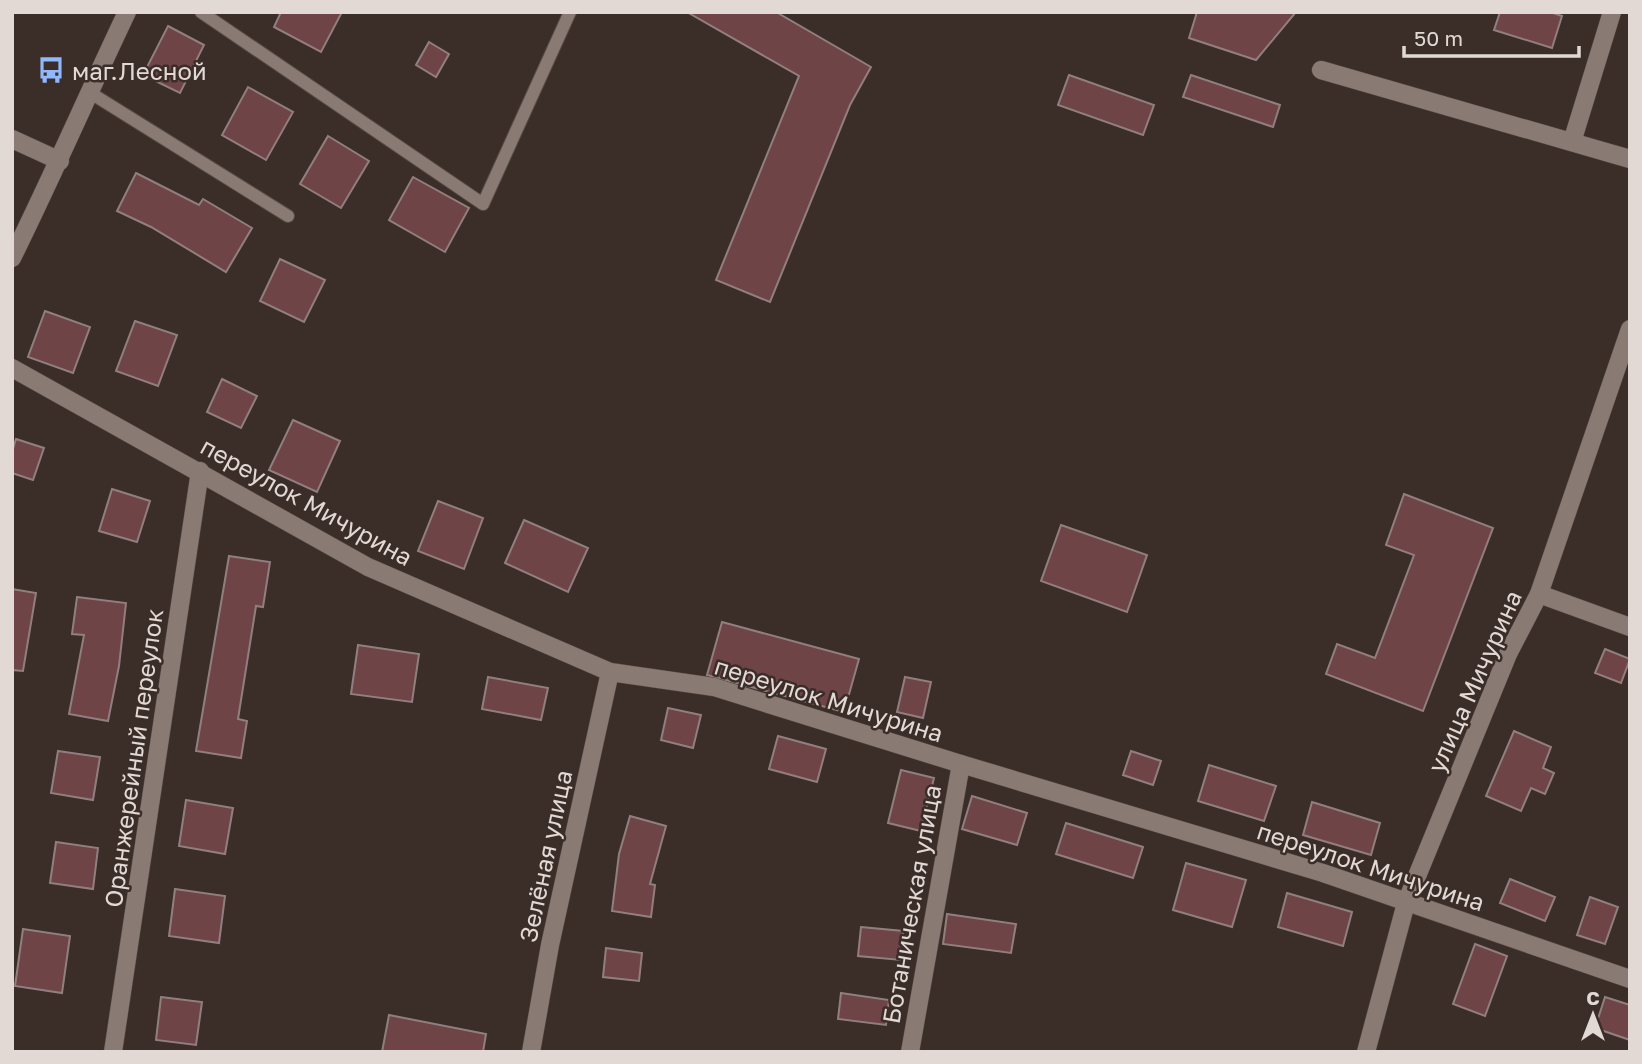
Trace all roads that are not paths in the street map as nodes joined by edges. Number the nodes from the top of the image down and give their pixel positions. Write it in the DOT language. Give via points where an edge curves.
graph roads {
  1 [pos="127,12"];
  2 [pos="201,12"];
  3 [pos="569,12"];
  4 [pos="1612,12"];
  5 [pos="1321,70"];
  6 [pos="89,92"];
  7 [pos="12,139"];
  8 [pos="1572,142"];
  9 [pos="1630,159"];
  10 [pos="60,161"];
  11 [pos="288,216"];
  12 [pos="12,258"];
  13 [pos="1630,329"];
  14 [pos="12,368"];
  15 [pos="200,471"];
  16 [pos="1539,594"];
  17 [pos="1630,627"];
  18 [pos="610,672"];
  19 [pos="961,764"];
  20 [pos="1406,903"];
  21 [pos="1630,979"];
  22 [pos="113,1052"];
  23 [pos="531,1052"];
  24 [pos="910,1052"];
  25 [pos="1366,1052"];
  1 -- 6 [label="street"];
  2 -- 3 [label="lane" via="483,204"];
  4 -- 8 [label="street"];
  5 -- 8 [label="street"];
  6 -- 10 [label="street"];
  6 -- 11 [label="lane"];
  7 -- 10 [label="street"];
  8 -- 9 [label="street"];
  10 -- 12 [label="street"];
  13 -- 16 [label="street, улица Мичурина"];
  14 -- 15 [label="street, переулок Мичурина"];
  15 -- 18 [label="street, переулок Мичурина" via="368,567"];
  15 -- 22 [label="street, Оранжерейный переулок"];
  16 -- 17 [label="street"];
  16 -- 20 [label="street, улица Мичурина" via="1508,654"];
  18 -- 19 [label="street, переулок Мичурина" via="714,687"];
  18 -- 23 [label="street, Зелёная улица"];
  19 -- 20 [label="street, переулок Мичурина" via="1323,873"];
  19 -- 24 [label="street, Ботаническая улица"];
  20 -- 21 [label="street, переулок Мичурина"];
  20 -- 25 [label="street, улица Мичурина"];
}
